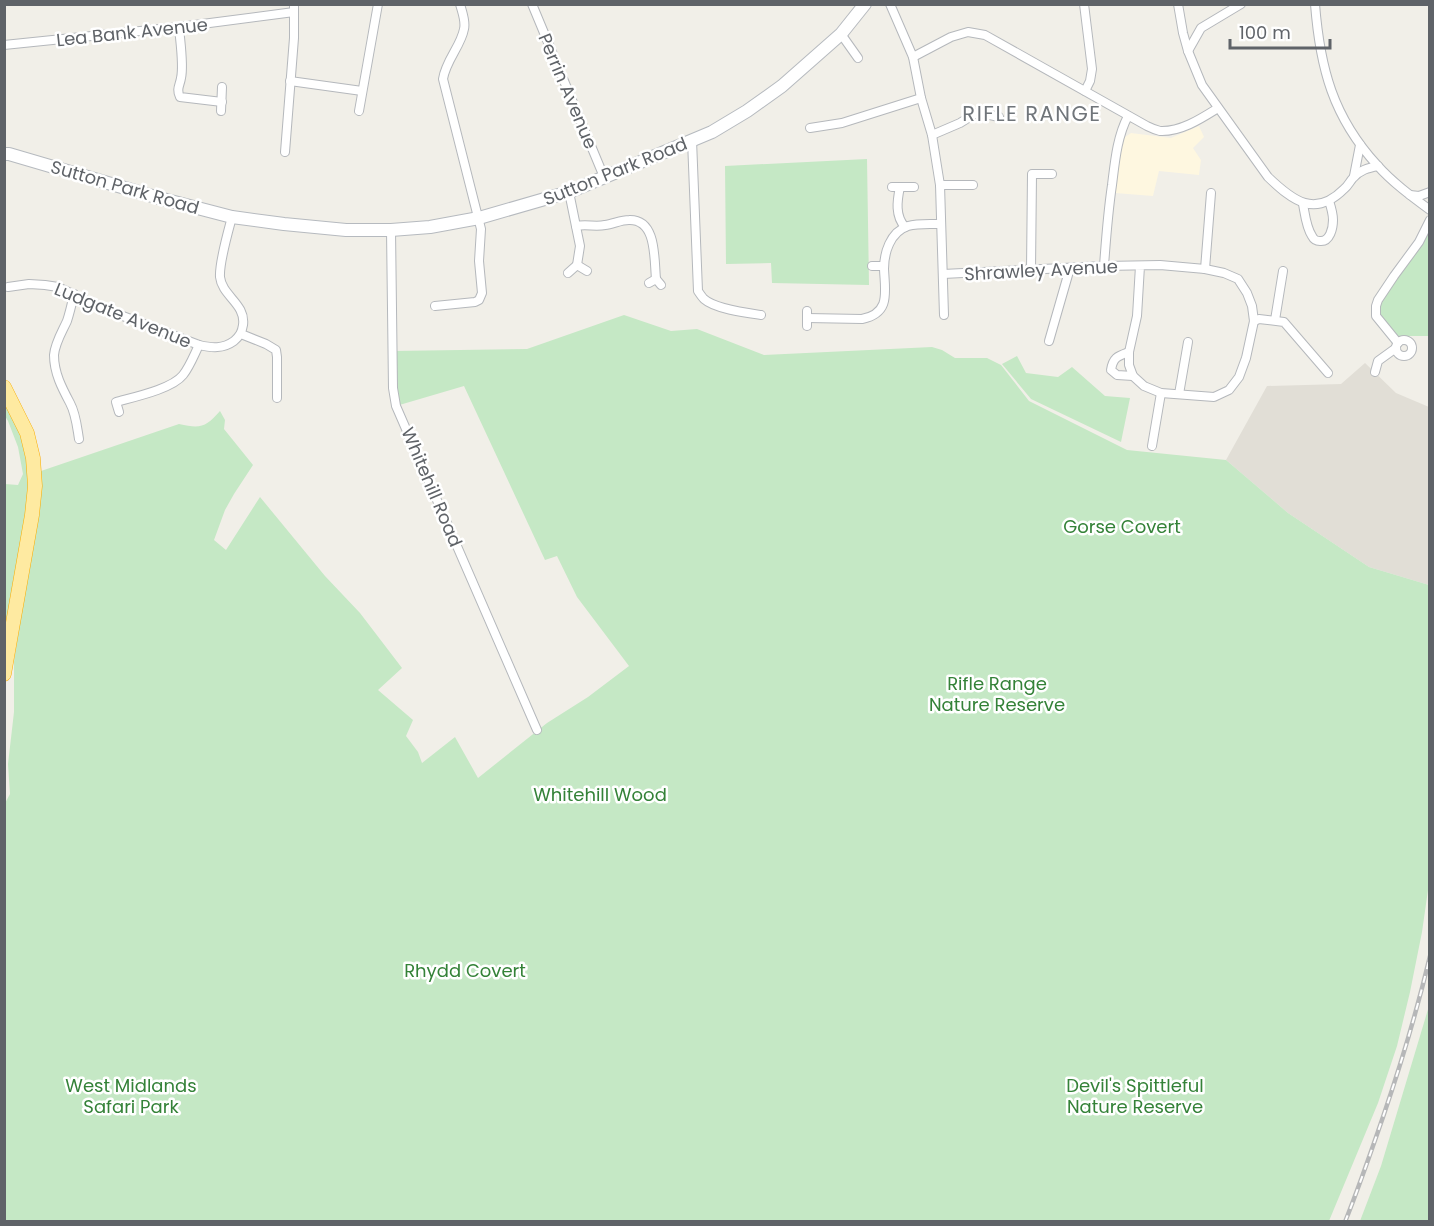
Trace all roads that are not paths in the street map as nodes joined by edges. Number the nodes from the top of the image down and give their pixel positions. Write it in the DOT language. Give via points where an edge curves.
graph roads {
  1 [pos="378,4"];
  2 [pos="460,4"];
  3 [pos="532,4"];
  4 [pos="865,4"];
  5 [pos="890,4"];
  6 [pos="1084,4"];
  7 [pos="1178,4"];
  8 [pos="1241,4"];
  9 [pos="1315,4"];
  10 [pos="294,8"];
  11 [pos="1181,22"];
  12 [pos="179,27"];
  13 [pos="1201,27"];
  14 [pos="841,34"];
  15 [pos="4,45"];
  16 [pos="1188,51"];
  17 [pos="913,57"];
  18 [pos="858,58"];
  19 [pos="290,81"];
  20 [pos="222,87"];
  21 [pos="362,91"];
  22 [pos="1085,91"];
  23 [pos="921,98"];
  24 [pos="1218,108"];
  25 [pos="359,111"];
  26 [pos="1128,116"];
  27 [pos="999,117"];
  28 [pos="810,128"];
  29 [pos="932,135"];
  30 [pos="692,140"];
  31 [pos="1360,145"];
  32 [pos="285,152"];
  33 [pos="4,154"];
  34 [pos="1378,166"];
  35 [pos="1052,174"];
  36 [pos="1354,176"];
  37 [pos="604,177"];
  38 [pos="972,184"];
  39 [pos="940,185"];
  40 [pos="914,187"];
  41 [pos="569,192"];
  42 [pos="1430,192"];
  43 [pos="1211,193"];
  44 [pos="1409,195"];
  45 [pos="1329,201"];
  46 [pos="1303,204"];
  47 [pos="1430,210"];
  48 [pos="232,217"];
  49 [pos="479,218"];
  50 [pos="1430,220"];
  51 [pos="941,224"];
  52 [pos="576,226"];
  53 [pos="905,227"];
  54 [pos="391,230"];
  55 [pos="577,265"];
  56 [pos="872,266"];
  57 [pos="884,266"];
  58 [pos="1104,266"];
  59 [pos="1140,266"];
  60 [pos="1070,268"];
  61 [pos="1205,269"];
  62 [pos="1031,270"];
  63 [pos="587,271"];
  64 [pos="1283,271"];
  65 [pos="568,273"];
  66 [pos="943,274"];
  67 [pos="655,282"];
  68 [pos="9,287"];
  69 [pos="74,294"];
  70 [pos="435,306"];
  71 [pos="761,315"];
  72 [pos="944,315"];
  73 [pos="807,318"];
  74 [pos="1275,320"];
  75 [pos="1254,321"];
  76 [pos="241,334"];
  77 [pos="1049,341"];
  78 [pos="1188,342"];
  79 [pos="199,345"];
  80 [pos="1129,352"];
  81 [pos="1375,372"];
  82 [pos="1328,373"];
  83 [pos="1133,376"];
  84 [pos="4,387"];
  85 [pos="1161,393"];
  86 [pos="1179,394"];
  87 [pos="276,398"];
  88 [pos="119,412"];
  89 [pos="79,439"];
  90 [pos="1152,446"];
  91 [pos="4,674"];
  92 [pos="537,730"];
  1 -- 21 [label="street"];
  2 -- 49 [label="street" via="464,30 443,79"];
  3 -- 37 [label="street, Perrin Avenue"];
  4 -- 14 [label="main road, Sutton Park Road"];
  5 -- 17 [label="street"];
  6 -- 22 [label="street" via="1092,69"];
  7 -- 11 [label="street"];
  8 -- 13 [label="street"];
  9 -- 31 [label="street" via="1322,62 1331,91"];
  10 -- 12 [label="street, Lea Bank Avenue"];
  10 -- 19 [label="street"];
  11 -- 13 [label="street"];
  11 -- 16 [label="street"];
  12 -- 15 [label="street, Lea Bank Avenue"];
  12 -- 20 [label="street" via="180,97 221,106"];
  13 -- 16 [label="street"];
  14 -- 18 [label="street"];
  14 -- 30 [label="main road, Sutton Park Road" via="773,93 712,132"];
  16 -- 24 [label="street" via="1202,85"];
  17 -- 22 [label="street" via="951,37 968,32 984,35"];
  17 -- 23 [label="street"];
  19 -- 21 [label="street"];
  19 -- 32 [label="street"];
  21 -- 25 [label="street"];
  22 -- 26 [label="street"];
  23 -- 28 [label="street" via="842,123"];
  23 -- 29 [label="street"];
  24 -- 26 [label="street" via="1181,127 1160,131"];
  24 -- 46 [label="street" via="1268,177"];
  26 -- 58 [label="street" via="1115,156"];
  27 -- 29 [label="street" via="976,113"];
  29 -- 39 [label="street"];
  30 -- 37 [label="main road, Sutton Park Road"];
  30 -- 71 [label="street" via="698,291 714,304"];
  31 -- 34 [label="street"];
  31 -- 36 [label="street"];
  33 -- 48 [label="main road, Sutton Park Road"];
  34 -- 36 [label="street"];
  34 -- 44 [label="street"];
  35 -- 62 [label="street" via="1032,174"];
  36 -- 45 [label="street"];
  37 -- 41 [label="main road, Sutton Park Road"];
  38 -- 39 [label="street"];
  39 -- 51 [label="street"];
  40 -- 53 [label="street" via="896,187"];
  41 -- 49 [label="main road, Sutton Park Road"];
  41 -- 52 [label="street"];
  42 -- 44 [label="street"];
  43 -- 61 [label="street"];
  44 -- 47 [label="street"];
  45 -- 46 [label="street"];
  45 -- 46 [label="street" via="1334,217 1332,230 1323,242 1313,238"];
  48 -- 54 [label="main road, Sutton Park Road" via="346,230"];
  48 -- 76 [label="street" via="220,279 243,315"];
  49 -- 54 [label="main road, Sutton Park Road"];
  49 -- 70 [label="street" via="479,300"];
  50 -- 81 [label="street" via="1378,300 1376,316 1397,345 1378,361"];
  51 -- 53 [label="street"];
  51 -- 66 [label="street"];
  52 -- 55 [label="street" via="580,246"];
  52 -- 67 [label="street" via="603,226 629,220 646,226 651,236"];
  53 -- 57 [label="street" via="891,240"];
  54 -- 92 [label="street, Whitehill Road" via="396,406"];
  55 -- 63 [label="street"];
  55 -- 65 [label="street"];
  56 -- 57 [label="street"];
  57 -- 73 [label="street" via="885,300 876,314 862,319"];
  58 -- 59 [label="street, Shrawley Avenue"];
  58 -- 60 [label="street, Shrawley Avenue"];
  59 -- 61 [label="street"];
  59 -- 80 [label="street" via="1137,316"];
  60 -- 62 [label="street, Shrawley Avenue"];
  60 -- 77 [label="street"];
  61 -- 75 [label="street" via="1238,279 1252,306"];
  62 -- 66 [label="street, Shrawley Avenue"];
  64 -- 74 [label="street"];
  66 -- 72 [label="street"];
  68 -- 69 [label="street, Ludgate Avenue" via="20,282 58,287"];
  69 -- 79 [label="street, Ludgate Avenue"];
  69 -- 89 [label="street" via="54,353 59,383 71,404"];
  74 -- 75 [label="street"];
  74 -- 82 [label="street" via="1284,322"];
  75 -- 86 [label="street" via="1239,377 1228,390 1214,397"];
  76 -- 79 [label="street, Ludgate Avenue" via="220,347"];
  76 -- 87 [label="street" via="276,350"];
  78 -- 86 [label="street"];
  79 -- 88 [label="street" via="182,377 173,384 116,402"];
  80 -- 83 [label="street"];
  80 -- 83 [label="street" via="1112,362 1111,370 1117,375"];
  83 -- 85 [label="street"];
  84 -- 91 [label="highway" via="27,433 35,486"];
  85 -- 86 [label="street"];
  85 -- 90 [label="street"];
}
